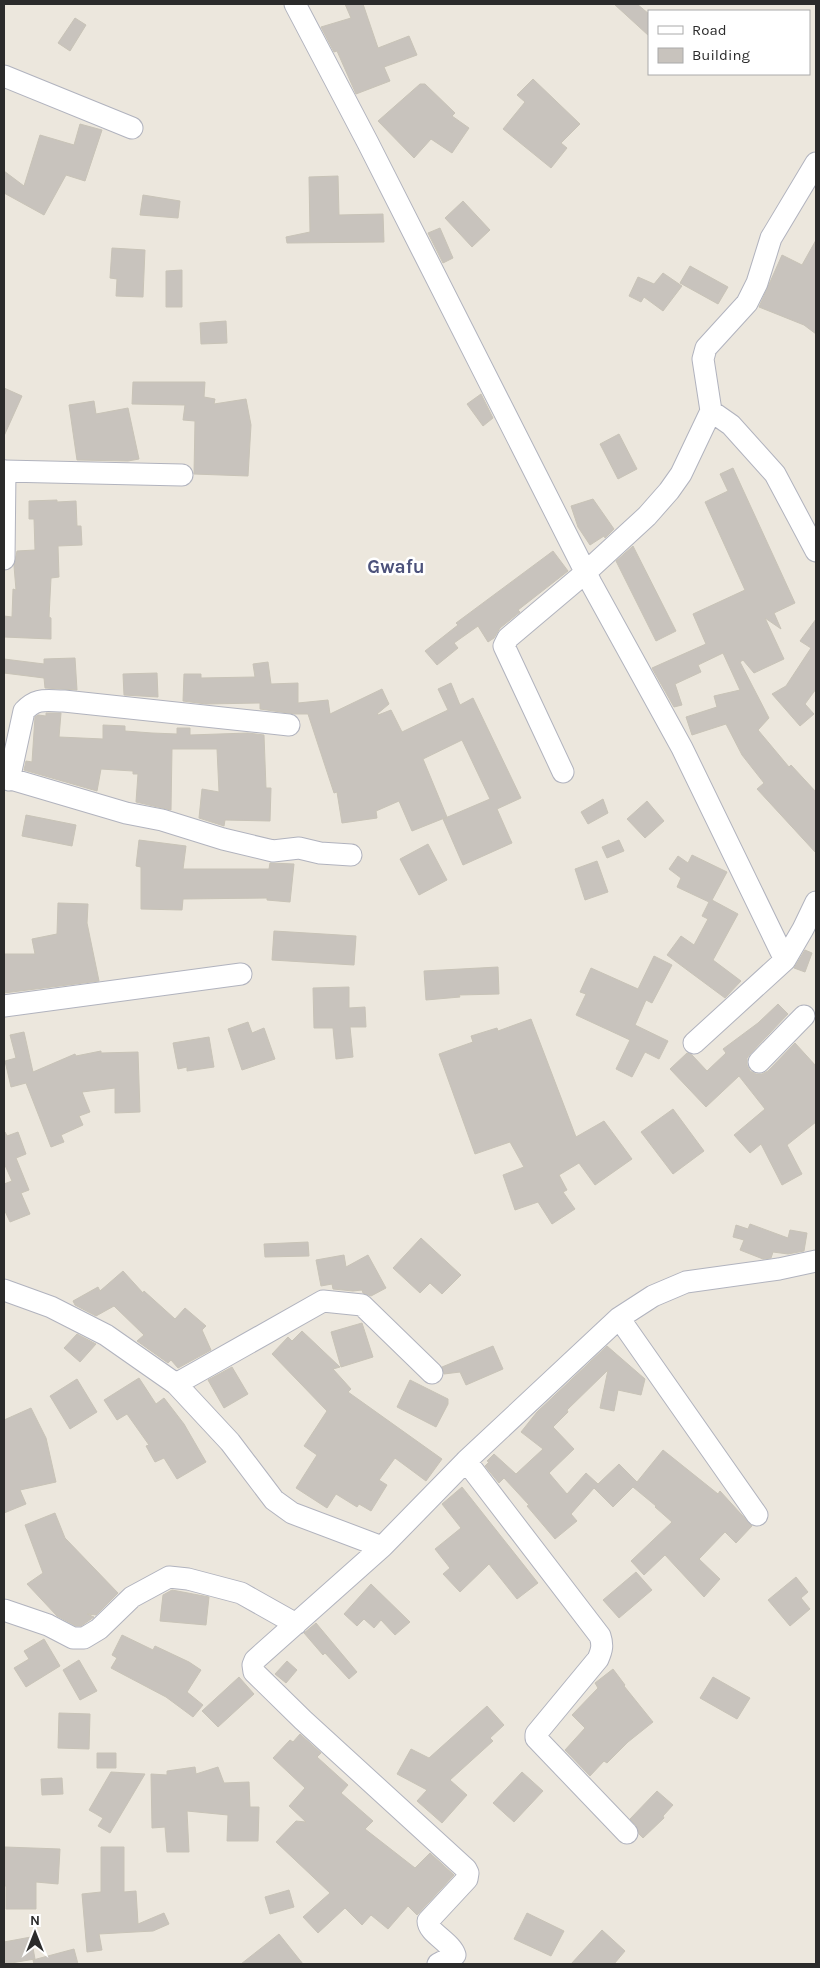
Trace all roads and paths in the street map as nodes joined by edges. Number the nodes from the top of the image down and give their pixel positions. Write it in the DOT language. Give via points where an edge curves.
graph roads {
  1 [pos="295,4"];
  2 [pos="4,76"];
  3 [pos="132,128"];
  4 [pos="816,163"];
  5 [pos="711,411"];
  6 [pos="4,471"];
  7 [pos="182,475"];
  8 [pos="816,551"];
  9 [pos="4,559"];
  10 [pos="585,573"];
  11 [pos="289,725"];
  12 [pos="563,772"];
  13 [pos="6,778"];
  14 [pos="350,855"];
  15 [pos="816,902"];
  16 [pos="785,960"];
  17 [pos="241,974"];
  18 [pos="4,1006"];
  19 [pos="804,1016"];
  20 [pos="694,1043"];
  21 [pos="758,1062"];
  22 [pos="816,1261"];
  23 [pos="4,1290"];
  24 [pos="619,1318"];
  25 [pos="432,1373"];
  26 [pos="176,1384"];
  27 [pos="466,1461"];
  28 [pos="757,1516"];
  29 [pos="382,1547"];
  30 [pos="4,1610"];
  31 [pos="296,1624"];
  32 [pos="627,1833"];
  33 [pos="438,1964"];
  1 -- 10 [label="street"];
  2 -- 3 [label="street"];
  4 -- 5 [label="street" via="771,238 747,303 706,348 703,359"];
  5 -- 8 [label="street" via="731,424 775,474"];
  5 -- 10 [label="street" via="681,474 669,491 648,516"];
  6 -- 7 [label="street"];
  6 -- 9 [label="street"];
  10 -- 12 [label="street" via="508,638 504,646"];
  10 -- 16 [label="street" via="682,748"];
  11 -- 13 [label="street" via="38,701 24,711"];
  13 -- 14 [label="street" via="273,851 299,848"];
  15 -- 16 [label="street"];
  16 -- 20 [label="street"];
  17 -- 18 [label="street"];
  19 -- 21 [label="street"];
  22 -- 24 [label="street" via="686,1282 653,1296"];
  23 -- 26 [label="street" via="51,1307 106,1334"];
  24 -- 27 [label="street"];
  24 -- 28 [label="street"];
  25 -- 26 [label="street" via="362,1305 322,1301"];
  26 -- 29 [label="street" via="230,1442 274,1500 292,1513"];
  27 -- 29 [label="street"];
  27 -- 32 [label="street" via="600,1636 602,1650 598,1659 536,1738"];
  29 -- 31 [label="street"];
  30 -- 31 [label="street" via="48,1625 73,1638 84,1638 99,1630 132,1597 170,1577 241,1593"];
  31 -- 33 [label="street" via="256,1660 254,1672 468,1873 467,1879 428,1921 429,1928 453,1948 454,1955"];
}
